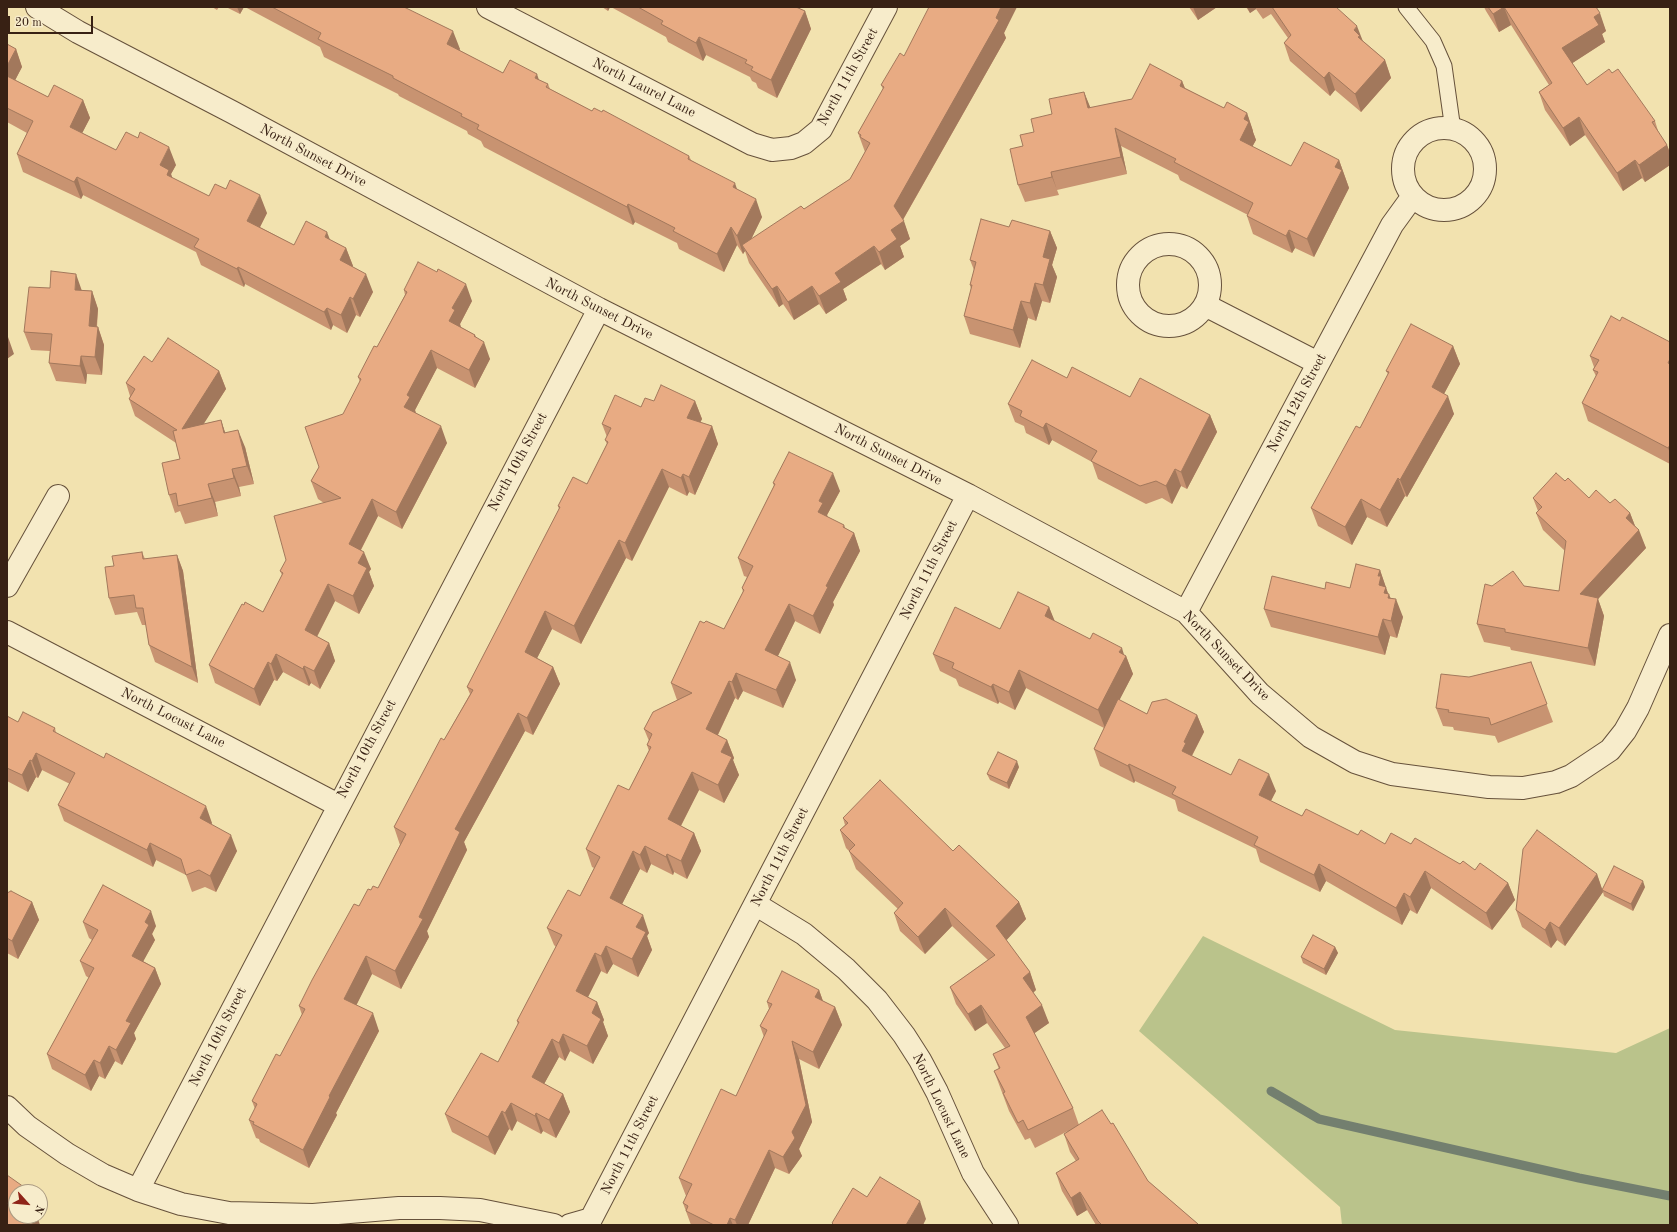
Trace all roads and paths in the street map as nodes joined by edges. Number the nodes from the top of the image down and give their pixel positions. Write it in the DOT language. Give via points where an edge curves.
graph roads {
  1 [pos="37,7"];
  2 [pos="488,7"];
  3 [pos="886,7"];
  4 [pos="1406,7"];
  5 [pos="1453,130"];
  6 [pos="804,143"];
  7 [pos="1413,196"];
  8 [pos="1205,305"];
  9 [pos="599,309"];
  10 [pos="1318,363"];
  11 [pos="968,495"];
  12 [pos="58,496"];
  13 [pos="7,586"];
  14 [pos="1186,612"];
  15 [pos="7,632"];
  16 [pos="1670,635"];
  17 [pos="338,805"];
  18 [pos="755,904"];
  19 [pos="7,1107"];
  20 [pos="138,1190"];
  21 [pos="412,1216"];
  22 [pos="594,1222"];
  23 [pos="554,1225"];
  24 [pos="570,1225"];
  25 [pos="1007,1225"];
  1 -- 9 [label="street, North Sunset Drive" via="78,32 246,119"];
  2 -- 6 [label="street, North Laurel Lane" via="752,144 772,150 791,148"];
  3 -- 6 [label="street, North 11th Street" via="821,129"];
  4 -- 5 [label="lane" via="1434,41 1444,66"];
  5 -- 7 [label="street" via="1440,128 1428,132 1417,138 1408,148 1403,173 1406,186"];
  5 -- 7 [label="street" via="1465,134 1482,154 1484,179 1479,191 1465,204 1447,210 1428,207"];
  7 -- 10 [label="street, North 12th Street" via="1392,226"];
  8 -- 10 [label="street"];
  9 -- 11 [label="street, North Sunset Drive"];
  9 -- 17 [label="street, North 10th Street"];
  10 -- 14 [label="street, North 12th Street"];
  11 -- 14 [label="street, North Sunset Drive"];
  11 -- 18 [label="street, North 11th Street"];
  12 -- 13 [label="street"];
  14 -- 16 [label="street, North Sunset Drive" via="1260,694 1311,737 1355,762 1392,774 1489,787 1523,788 1556,782 1571,776 1610,750 1638,708"];
  15 -- 17 [label="street, North Locust Lane"];
  17 -- 20 [label="street, North 10th Street"];
  18 -- 22 [label="street, North 11th Street"];
  18 -- 25 [label="street, North Locust Lane" via="804,934 846,968 877,1000 920,1060 973,1173"];
  19 -- 20 [label="street" via="27,1126 66,1154 103,1175"];
  20 -- 21 [label="street" via="181,1204 229,1213"];
  21 -- 23 [label="street" via="480,1210"];
  22 -- 24 [label="street"];
}
